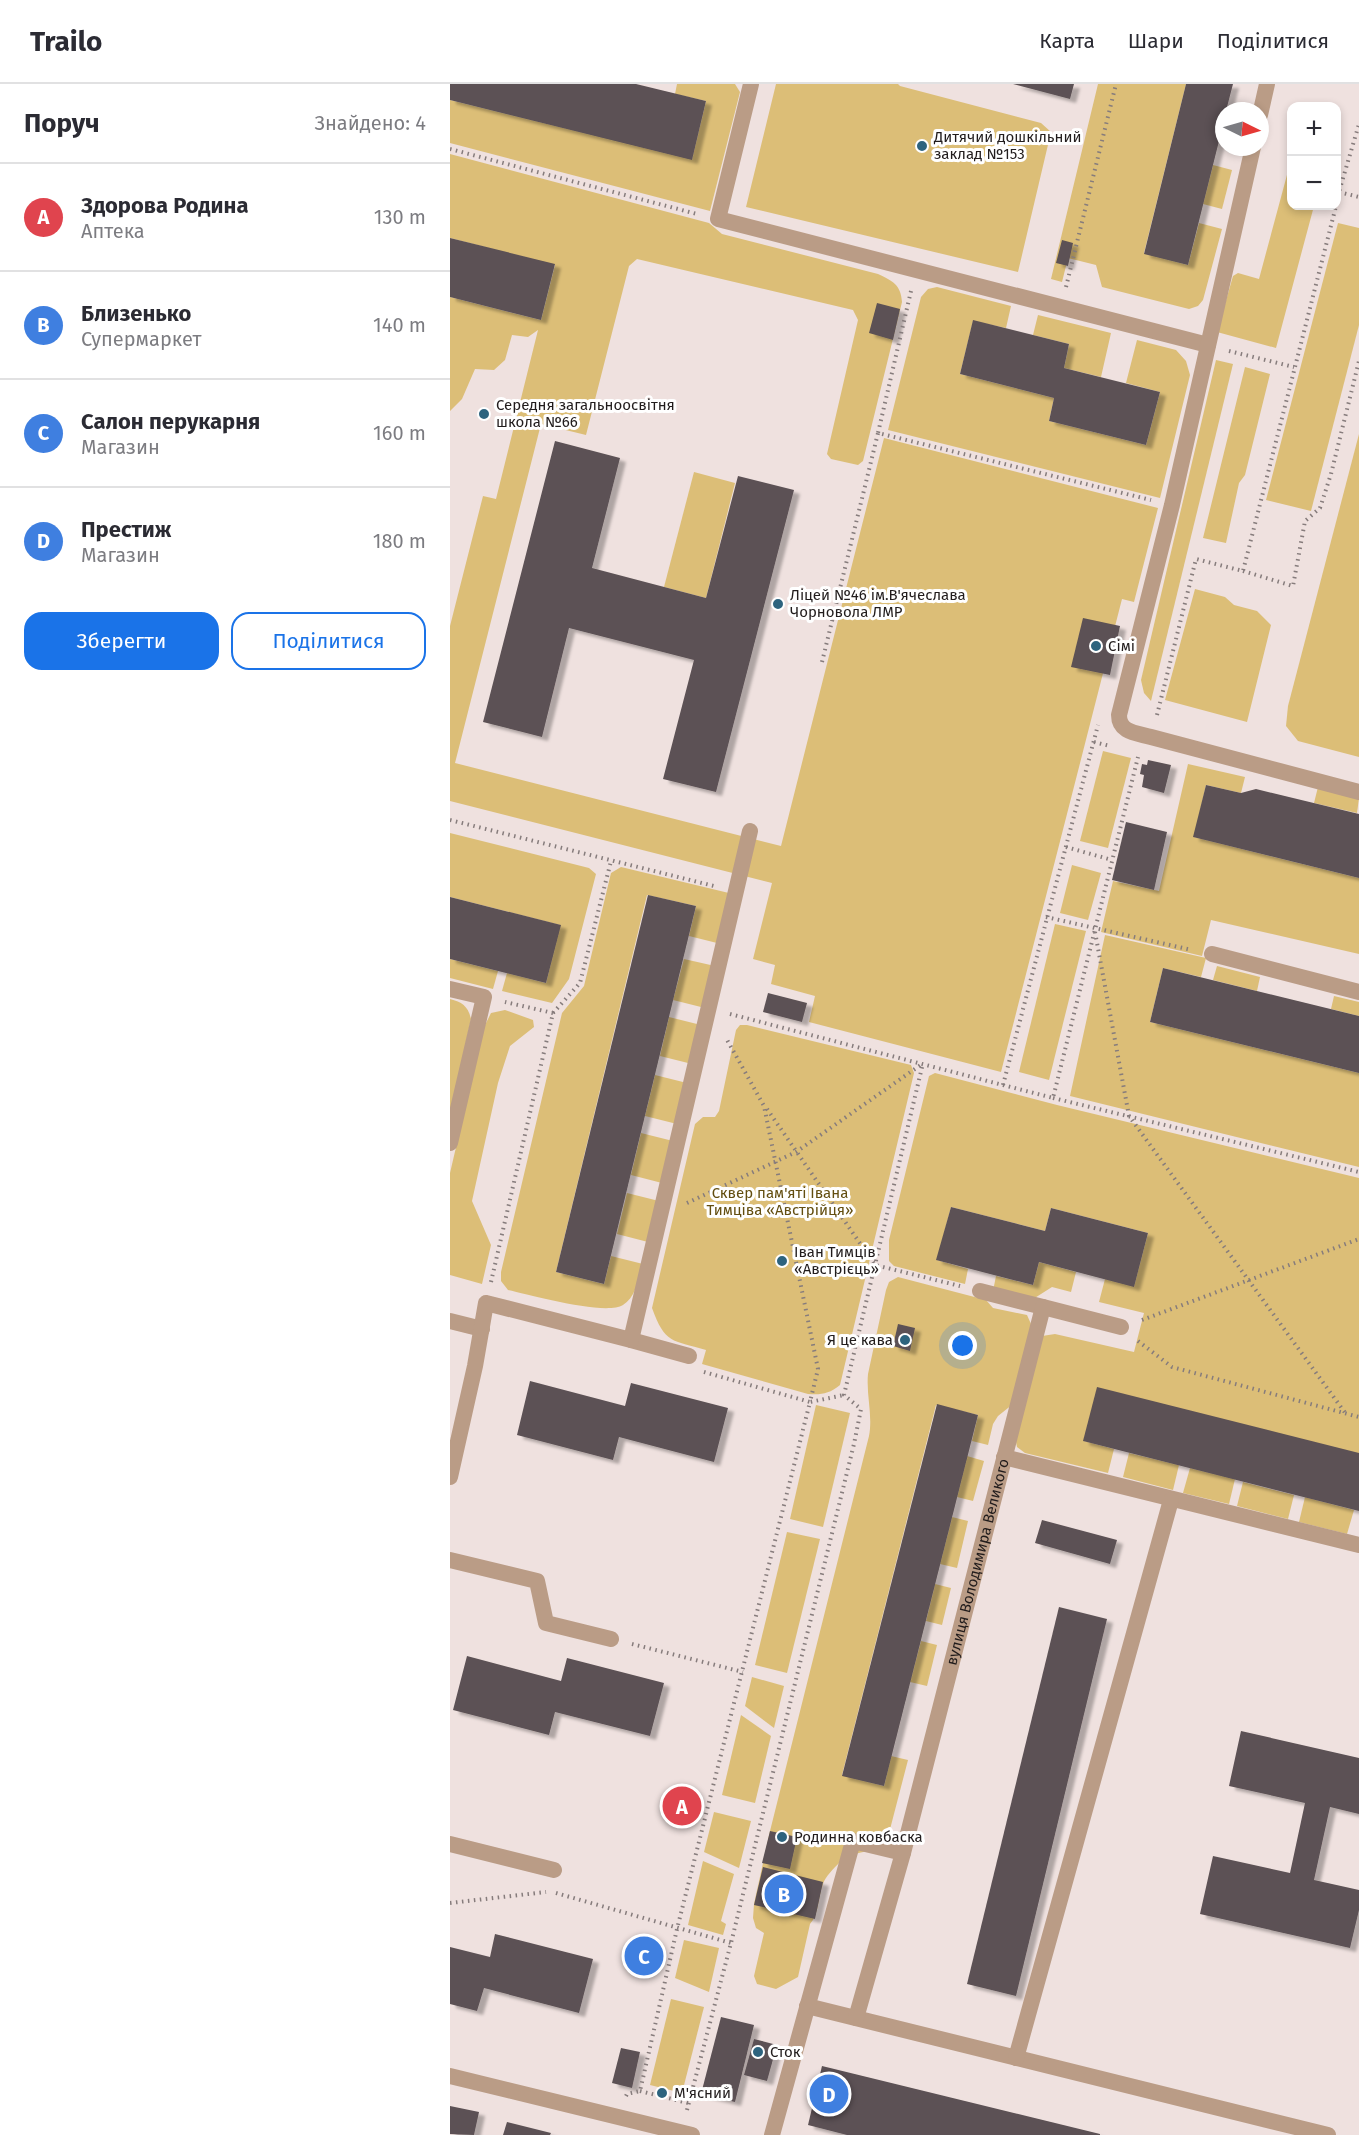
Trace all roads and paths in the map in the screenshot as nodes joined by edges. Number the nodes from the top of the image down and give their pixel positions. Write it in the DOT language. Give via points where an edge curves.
graph roads {
  1 [pos="751,84"];
  2 [pos="1116,84"];
  3 [pos="1267,84"];
  4 [pos="1263,102"];
  5 [pos="1359,124"];
  6 [pos="450,149"];
  7 [pos="1251,156"];
  8 [pos="1341,185"];
  9 [pos="1341,192"];
  10 [pos="1359,197"];
  11 [pos="1334,210"];
  12 [pos="718,219"];
  13 [pos="916,270"];
  14 [pos="1061,308"];
  15 [pos="1208,345"];
  16 [pos="1359,361"];
  17 [pos="1294,367"];
  18 [pos="878,433"];
  19 [pos="1172,505"];
  20 [pos="1243,571"];
  21 [pos="822,662"];
  22 [pos="1100,719"];
  23 [pos="1151,737"];
  24 [pos="1359,792"];
  25 [pos="450,820"];
  26 [pos="750,831"];
  27 [pos="1065,848"];
  28 [pos="1112,860"];
  29 [pos="611,861"];
  30 [pos="736,892"];
  31 [pos="1046,917"];
  32 [pos="1094,929"];
  33 [pos="1212,954"];
  34 [pos="450,989"];
  35 [pos="1359,992"];
  36 [pos="484,997"];
  37 [pos="709,1009"];
  38 [pos="553,1013"];
  39 [pos="923,1063"];
  40 [pos="1003,1085"];
  41 [pos="1053,1098"];
  42 [pos="765,1106"];
  43 [pos="1129,1116"];
  44 [pos="450,1143"];
  45 [pos="796,1152"];
  46 [pos="775,1160"];
  47 [pos="1359,1172"];
  48 [pos="661,1215"];
  49 [pos="1359,1239"];
  50 [pos="875,1265"];
  51 [pos="1248,1280"];
  52 [pos="980,1291"];
  53 [pos="486,1303"];
  54 [pos="1043,1307"];
  55 [pos="450,1321"];
  56 [pos="1121,1328"];
  57 [pos="482,1329"];
  58 [pos="631,1341"];
  59 [pos="689,1356"];
  60 [pos="844,1395"];
  61 [pos="810,1402"];
  62 [pos="1346,1414"];
  63 [pos="1359,1417"];
  64 [pos="1004,1457"];
  65 [pos="450,1477"];
  66 [pos="1171,1500"];
  67 [pos="1359,1545"];
  68 [pos="450,1560"];
  69 [pos="611,1639"];
  70 [pos="743,1672"];
  71 [pos="450,1844"];
  72 [pos="903,1853"];
  73 [pos="554,1870"];
  74 [pos="450,1903"];
  75 [pos="677,1929"];
  76 [pos="731,1943"];
  77 [pos="807,2006"];
  78 [pos="856,2018"];
  79 [pos="1016,2058"];
  80 [pos="450,2076"];
  81 [pos="640,2091"];
  82 [pos="625,2102"];
  83 [pos="689,2103"];
  84 [pos="687,2133"];
  85 [pos="772,2135"];
  86 [pos="1328,2135"];
  1 -- 12 [label="lane"];
  2 -- 14 [label="path"];
  3 -- 4 [label="lane"];
  5 -- 8 [label="path"];
  6 -- 12 [label="path"];
  7 -- 15 [label="lane"];
  9 -- 10 [label="path"];
  11 -- 17 [label="path"];
  12 -- 13 [label="lane"];
  13 -- 14 [label="lane"];
  13 -- 18 [label="path"];
  14 -- 15 [label="lane"];
  15 -- 17 [label="path"];
  15 -- 19 [label="lane"];
  16 -- 20 [label="path" via="1320,508 1305,521 1293,586"];
  17 -- 20 [label="path"];
  18 -- 19 [label="path"];
  18 -- 21 [label="path"];
  19 -- 23 [label="lane" via="1119,715 1124,729"];
  20 -- 23 [label="path" via="1196,559"];
  22 -- 27 [label="path"];
  23 -- 24 [label="lane"];
  23 -- 28 [label="path" via="1139,755"];
  25 -- 29 [label="path"];
  26 -- 30 [label="lane"];
  27 -- 28 [label="path"];
  27 -- 31 [label="path"];
  28 -- 32 [label="path"];
  29 -- 30 [label="path"];
  29 -- 38 [label="path" via="580,983"];
  30 -- 37 [label="lane"];
  31 -- 32 [label="path"];
  31 -- 40 [label="path"];
  32 -- 33 [label="path"];
  32 -- 41 [label="path"];
  32 -- 43 [label="path"];
  33 -- 35 [label="lane"];
  34 -- 36 [label="lane"];
  36 -- 38 [label="path"];
  36 -- 44 [label="lane"];
  37 -- 39 [label="path"];
  37 -- 42 [label="path"];
  37 -- 48 [label="lane"];
  38 -- 53 [label="path"];
  39 -- 40 [label="path"];
  39 -- 45 [label="path"];
  39 -- 50 [label="path"];
  40 -- 41 [label="path"];
  41 -- 43 [label="path"];
  42 -- 45 [label="path"];
  42 -- 46 [label="path"];
  43 -- 47 [label="path"];
  43 -- 51 [label="path"];
  45 -- 46 [label="path"];
  45 -- 50 [label="path"];
  46 -- 48 [label="path"];
  46 -- 61 [label="path" via="818,1369"];
  48 -- 58 [label="lane"];
  49 -- 51 [label="path"];
  50 -- 52 [label="path"];
  50 -- 60 [label="path"];
  51 -- 56 [label="path"];
  51 -- 62 [label="path"];
  52 -- 54 [label="lane"];
  53 -- 57 [label="lane"];
  53 -- 58 [label="lane"];
  54 -- 56 [label="lane"];
  54 -- 64 [label="lane"];
  55 -- 57 [label="lane"];
  56 -- 62 [label="path" via="1172,1367"];
  57 -- 65 [label="lane"];
  58 -- 59 [label="lane"];
  59 -- 61 [label="path" via="687,1368"];
  60 -- 61 [label="path"];
  60 -- 76 [label="path" via="861,1409 854,1444"];
  61 -- 70 [label="path"];
  62 -- 63 [label="path"];
  64 -- 66 [label="lane, вулиця Володимира Великого"];
  64 -- 72 [label="lane, вулиця Володимира Великого"];
  66 -- 67 [label="lane, вулиця Володимира Великого"];
  66 -- 79 [label="lane"];
  68 -- 69 [label="lane" via="537,1581 546,1623"];
  69 -- 70 [label="path"];
  70 -- 75 [label="path"];
  71 -- 73 [label="lane"];
  72 -- 77 [label="lane" via="853,1841"];
  72 -- 78 [label="lane, вулиця Володимира Великого"];
  74 -- 75 [label="path" via="551,1892"];
  75 -- 76 [label="path"];
  75 -- 81 [label="path"];
  76 -- 83 [label="path"];
  77 -- 78 [label="lane"];
  77 -- 85 [label="lane"];
  78 -- 79 [label="lane"];
  79 -- 86 [label="lane"];
  80 -- 84 [label="lane"];
  81 -- 82 [label="path" via="627,2094"];
  81 -- 83 [label="path"];
  83 -- 84 [label="path"];
}
